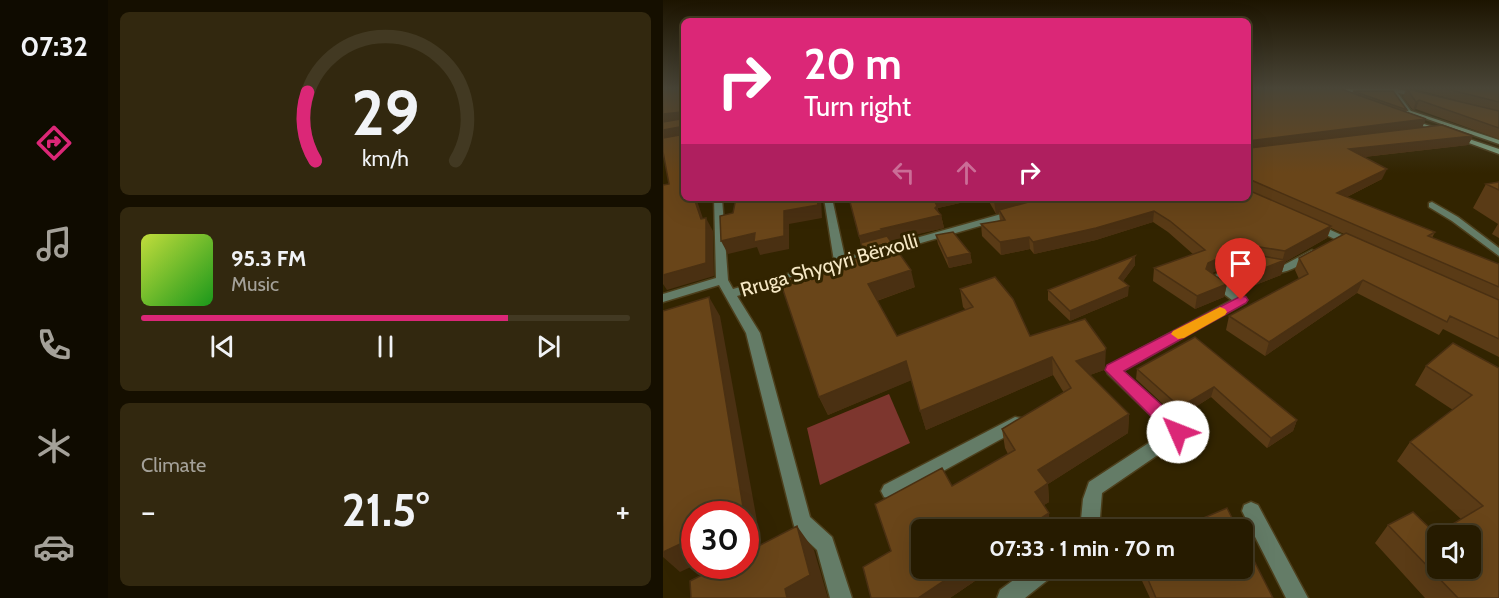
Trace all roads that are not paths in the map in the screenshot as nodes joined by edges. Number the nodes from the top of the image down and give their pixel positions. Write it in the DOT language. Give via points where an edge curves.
graph roads {
  1 [pos="1402,117"];
  2 [pos="1425,117"];
  3 [pos="1439,130"];
  4 [pos="1422,132"];
  5 [pos="1499,142"];
  6 [pos="1499,152"];
  7 [pos="718,201"];
  8 [pos="829,201"];
  9 [pos="1431,205"];
  10 [pos="1030,209"];
  11 [pos="1301,220"];
  12 [pos="1331,243"];
  13 [pos="1361,247"];
  14 [pos="1499,253"];
  15 [pos="840,262"];
  16 [pos="726,287"];
  17 [pos="663,298"];
  18 [pos="1034,413"];
  19 [pos="890,491"];
  20 [pos="1251,511"];
  21 [pos="1092,519"];
  22 [pos="814,533"];
  23 [pos="793,544"];
  24 [pos="1033,579"];
  25 [pos="841,598"];
  26 [pos="1008,598"];
  27 [pos="1297,598"];
  1 -- 3 [label="main road"];
  2 -- 5 [label="main road"];
  3 -- 4 [label="street"];
  3 -- 6 [label="main road"];
  7 -- 16 [label="street"];
  8 -- 15 [label="street"];
  9 -- 14 [label="street"];
  10 -- 15 [label="street, Rruga Shyqyri Bërxolli"];
  11 -- 12 [label="street"];
  12 -- 13 [label="street"];
  12 -- 21 [label="street" via="1284,270 1250,263 1211,280 1241,300 1113,370 1178,432 1095,488 1090,502"];
  15 -- 16 [label="street, Rruga Shyqyri Bërxolli"];
  16 -- 17 [label="street"];
  16 -- 22 [label="street, Rruga Shyqyri Bërxolli" via="753,333 802,522"];
  18 -- 19 [label="street"];
  20 -- 27 [label="street"];
  22 -- 23 [label="street"];
  22 -- 25 [label="street, Rruga Shyqyri Bërxolli" via="825,544"];
  24 -- 26 [label="street"];
}
